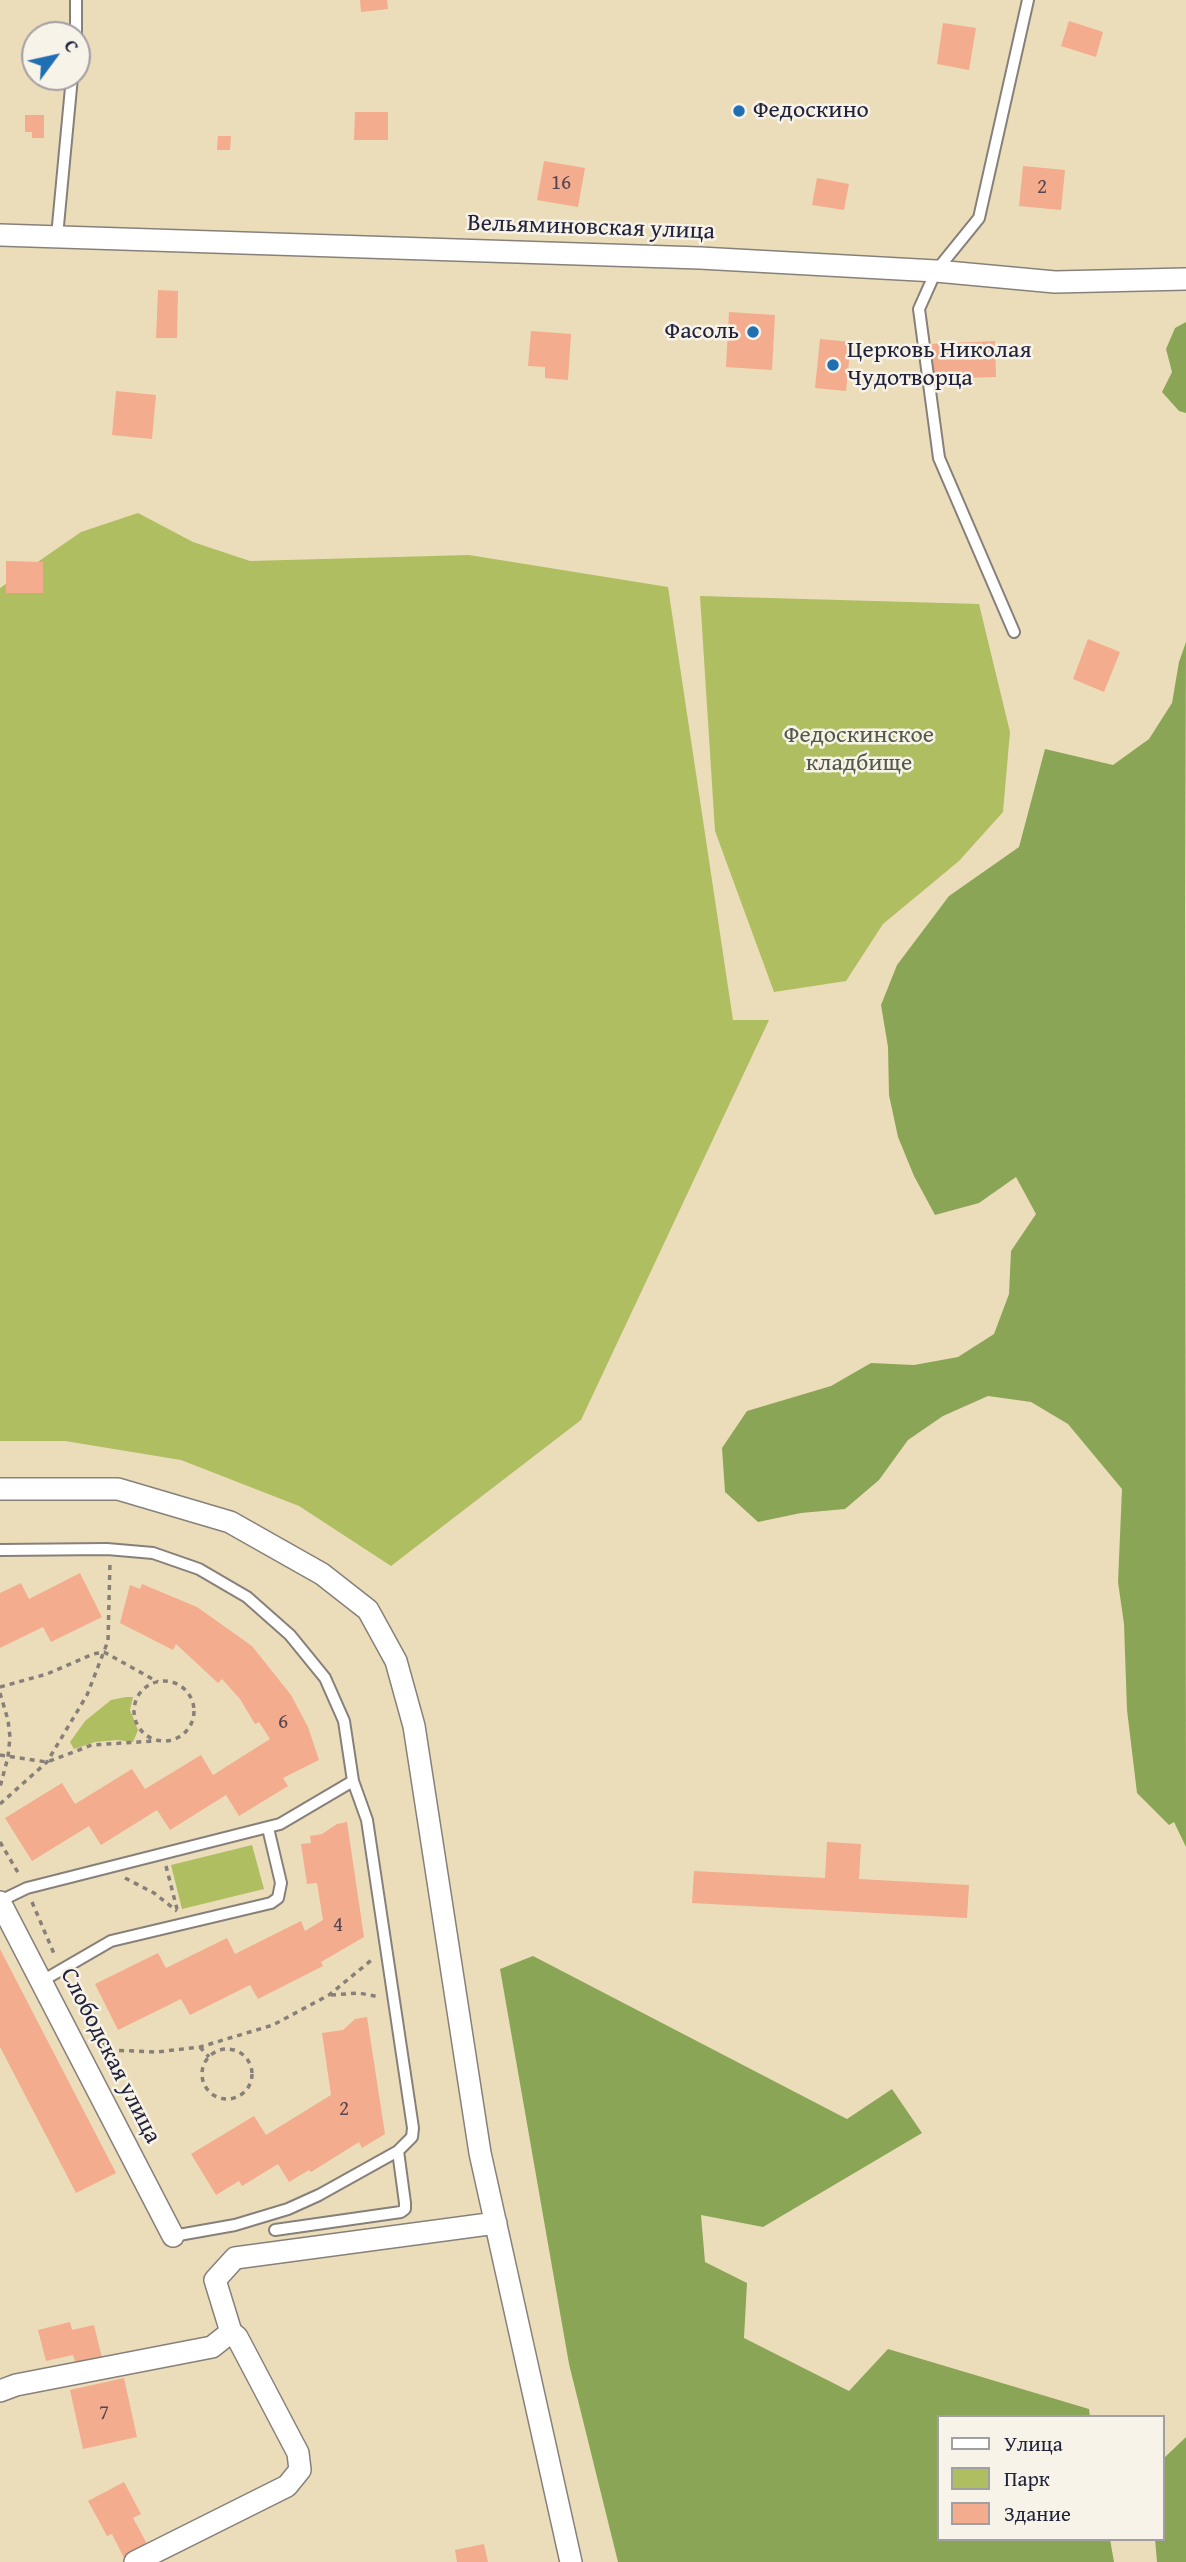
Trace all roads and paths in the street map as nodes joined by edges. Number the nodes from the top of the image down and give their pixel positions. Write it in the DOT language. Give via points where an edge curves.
graph roads {
  1 [pos="76,0"];
  2 [pos="1028,0"];
  3 [pos="76,21"];
  4 [pos="71,91"];
  5 [pos="0,234"];
  6 [pos="57,236"];
  7 [pos="936,271"];
  8 [pos="1183,279"];
  9 [pos="1014,632"];
  10 [pos="0,1489"];
  11 [pos="110,1549"];
  12 [pos="0,1550"];
  13 [pos="104,1652"];
  14 [pos="158,1682"];
  15 [pos="0,1687"];
  16 [pos="0,1693"];
  17 [pos="156,1741"];
  18 [pos="0,1755"];
  19 [pos="8,1757"];
  20 [pos="47,1762"];
  21 [pos="353,1781"];
  22 [pos="0,1787"];
  23 [pos="0,1804"];
  24 [pos="268,1828"];
  25 [pos="0,1842"];
  26 [pos="163,1854"];
  27 [pos="103,1869"];
  28 [pos="27,1888"];
  29 [pos="0,1901"];
  30 [pos="177,1911"];
  31 [pos="181,1925"];
  32 [pos="386,1947"];
  33 [pos="61,1970"];
  34 [pos="42,1981"];
  35 [pos="329,1995"];
  36 [pos="394,2000"];
  37 [pos="200,2047"];
  38 [pos="209,2057"];
  39 [pos="398,2151"];
  40 [pos="496,2223"];
  41 [pos="275,2230"];
  42 [pos="173,2236"];
  43 [pos="231,2332"];
  44 [pos="0,2391"];
  45 [pos="135,2562"];
  46 [pos="571,2562"];
  1 -- 3 [label="lane"];
  2 -- 7 [label="lane" via="979,218"];
  4 -- 6 [label="lane"];
  5 -- 6 [label="street, Вельяминовская улица"];
  6 -- 7 [label="street, Вельяминовская улица" via="700,258"];
  7 -- 8 [label="street, Вельяминовская улица" via="1055,282"];
  7 -- 9 [label="lane" via="919,309 939,458"];
  10 -- 40 [label="street" via="118,1489 230,1522 322,1574 368,1610 396,1661 414,1726 478,2139"];
  11 -- 12 [label="lane"];
  11 -- 13 [label="path"];
  11 -- 21 [label="lane" via="153,1553 199,1569 247,1597 290,1635 325,1678 344,1721"];
  13 -- 14 [label="path"];
  13 -- 15 [label="path"];
  13 -- 20 [label="path" via="87,1695"];
  14 -- 17 [label="path" via="138,1695 133,1713 140,1730"];
  14 -- 17 [label="path" via="180,1686 194,1710 183,1735"];
  16 -- 19 [label="path" via="8,1720"];
  17 -- 20 [label="path" via="92,1745"];
  18 -- 19 [label="path"];
  19 -- 20 [label="path"];
  19 -- 22 [label="path"];
  20 -- 23 [label="path"];
  21 -- 24 [label="lane"];
  21 -- 32 [label="lane" via="367,1821"];
  24 -- 26 [label="lane"];
  24 -- 31 [label="lane" via="281,1883 278,1898 263,1906"];
  25 -- 28 [label="path"];
  26 -- 27 [label="lane"];
  26 -- 30 [label="path"];
  27 -- 28 [label="lane"];
  27 -- 30 [label="path" via="146,1889"];
  28 -- 29 [label="lane"];
  28 -- 33 [label="path"];
  29 -- 34 [label="street, Слободская улица"];
  30 -- 31 [label="path"];
  31 -- 33 [label="lane" via="111,1941"];
  32 -- 35 [label="path"];
  32 -- 36 [label="lane"];
  33 -- 34 [label="lane"];
  33 -- 37 [label="path" via="108,2050 158,2052"];
  34 -- 42 [label="street, Слободская улица"];
  35 -- 36 [label="path" via="359,1993"];
  35 -- 37 [label="path" via="273,2025"];
  36 -- 39 [label="lane" via="413,2128 412,2137"];
  37 -- 38 [label="path"];
  38 -- 38 [label="path" via="230,2049 245,2057 251,2073 247,2089 224,2099 209,2091 202,2075"];
  39 -- 41 [label="lane" via="405,2203 401,2212"];
  39 -- 42 [label="lane" via="288,2209"];
  40 -- 43 [label="street" via="235,2258 215,2280"];
  40 -- 46 [label="street"];
  43 -- 44 [label="street" via="212,2347"];
  43 -- 45 [label="street" via="298,2453 300,2470 287,2486"];
}
